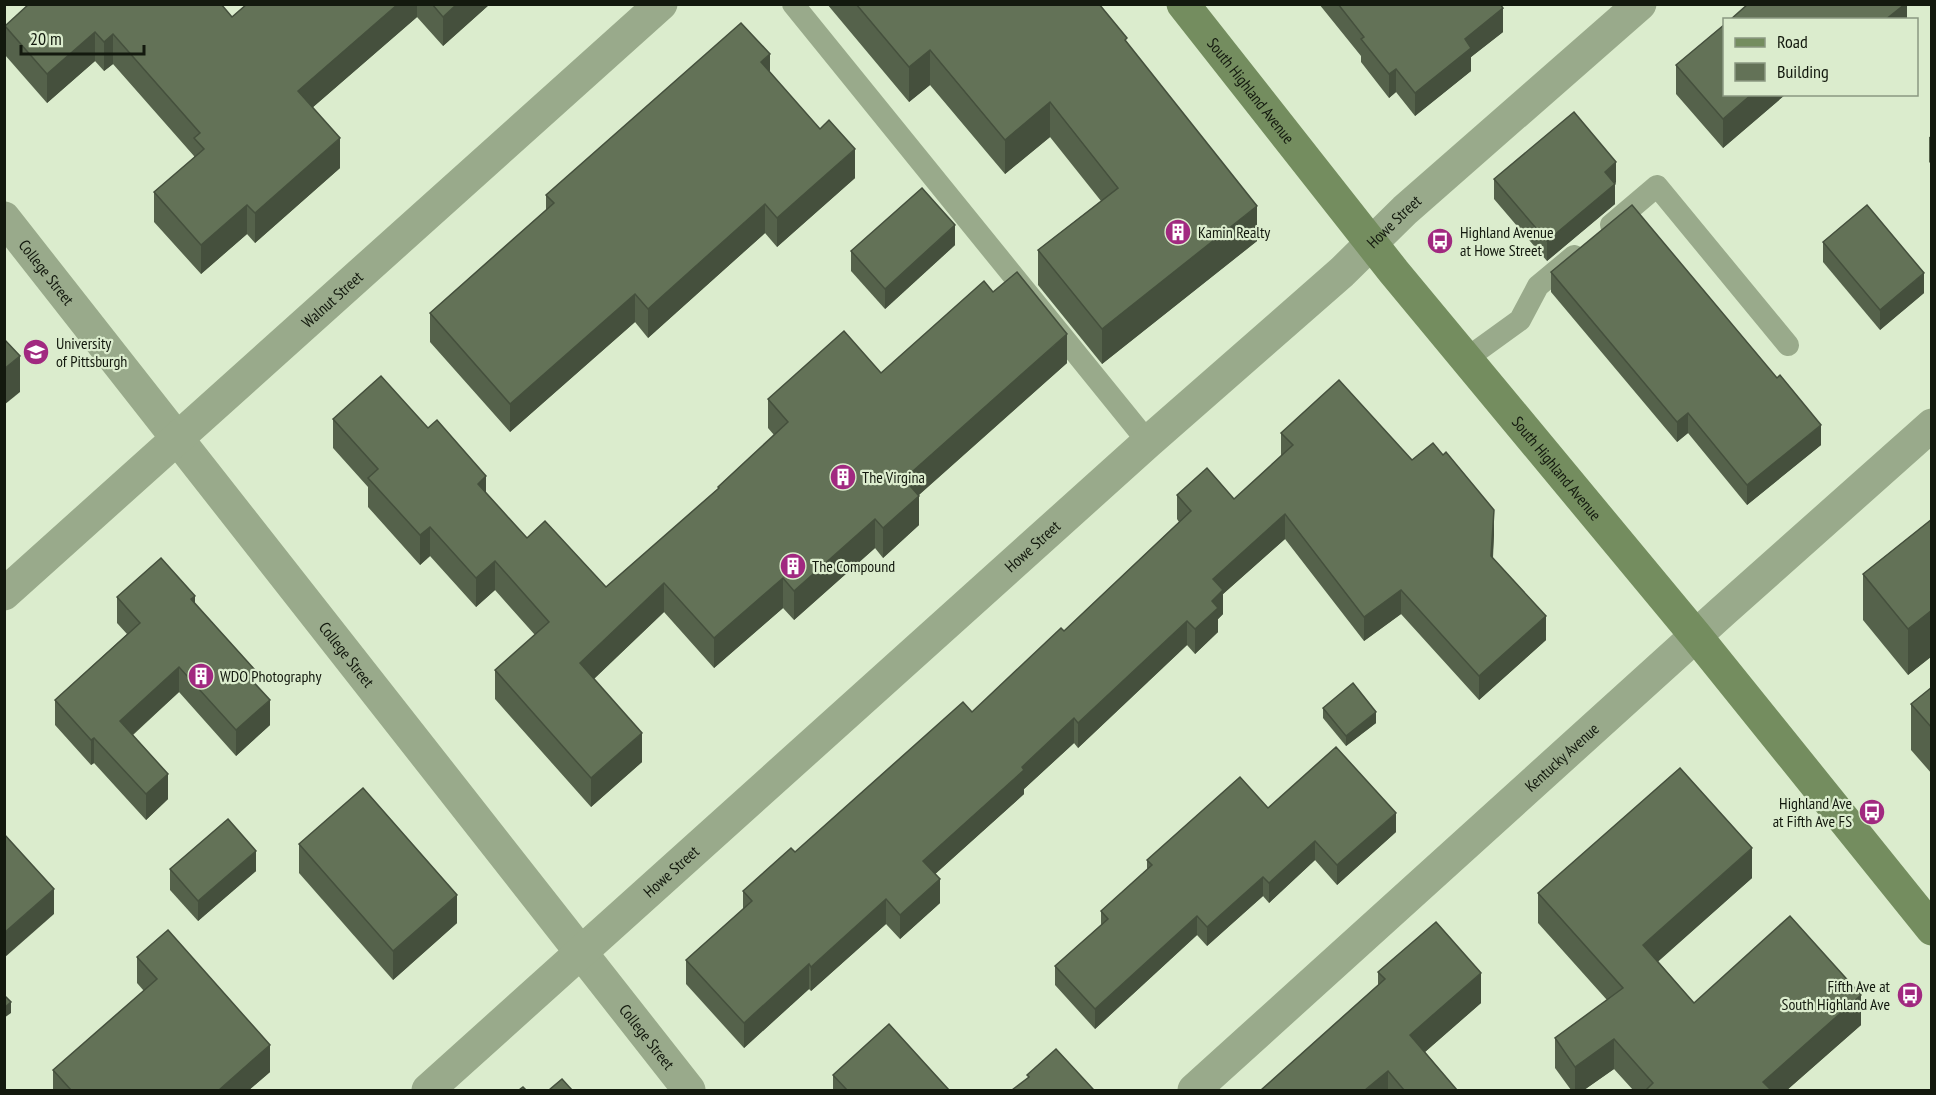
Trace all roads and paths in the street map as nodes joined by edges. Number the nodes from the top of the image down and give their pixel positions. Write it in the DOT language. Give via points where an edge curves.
graph roads {
  1 [pos="661,4"];
  2 [pos="793,4"];
  3 [pos="1183,4"];
  4 [pos="1640,4"];
  5 [pos="4,218"];
  6 [pos="1372,243"];
  7 [pos="1788,345"];
  8 [pos="1466,358"];
  9 [pos="1932,425"];
  10 [pos="178,438"];
  11 [pos="1148,442"];
  12 [pos="4,594"];
  13 [pos="1696,636"];
  14 [pos="1932,929"];
  15 [pos="580,952"];
  16 [pos="428,1090"];
  17 [pos="689,1090"];
  18 [pos="1194,1090"];
  1 -- 10 [label="street, Walnut Street"];
  2 -- 11 [label="lane"];
  3 -- 6 [label="main road, South Highland Avenue"];
  4 -- 6 [label="street, Howe Street"];
  5 -- 10 [label="street, College Street"];
  6 -- 8 [label="main road, South Highland Avenue"];
  6 -- 11 [label="street, Howe Street"];
  7 -- 8 [label="lane" via="1657,186 1538,286 1513,326"];
  8 -- 13 [label="main road, South Highland Avenue"];
  9 -- 13 [label="street, Kentucky Avenue"];
  10 -- 12 [label="street, Walnut Street"];
  10 -- 15 [label="street, College Street"];
  11 -- 15 [label="street, Howe Street"];
  13 -- 14 [label="main road, South Highland Avenue"];
  13 -- 18 [label="street, Kentucky Avenue"];
  15 -- 16 [label="street, Howe Street"];
  15 -- 17 [label="street, College Street"];
}
